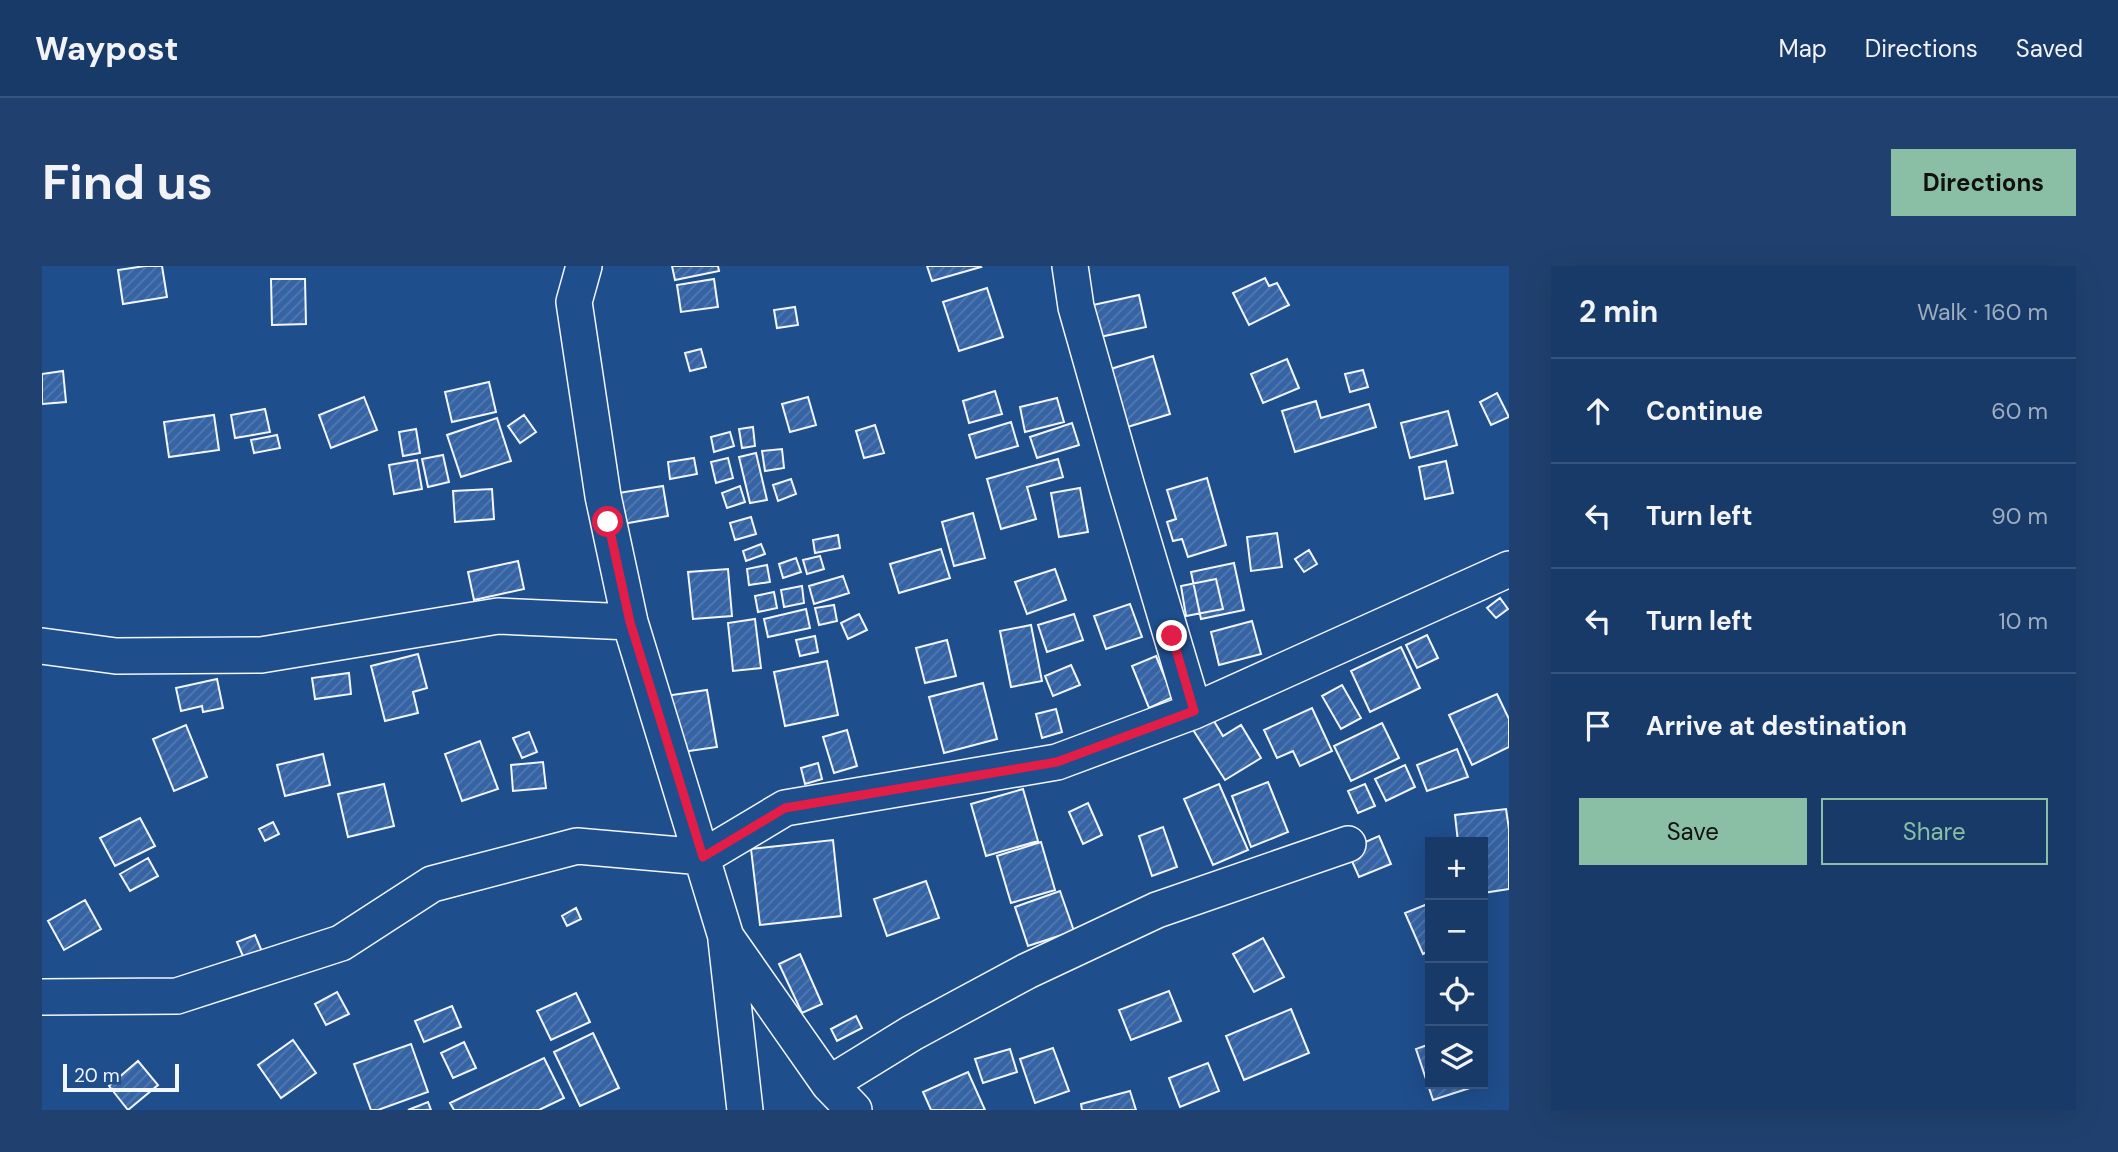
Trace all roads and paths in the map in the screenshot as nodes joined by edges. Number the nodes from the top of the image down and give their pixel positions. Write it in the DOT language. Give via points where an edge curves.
graph roads {
  1 [pos="584,266"];
  2 [pos="1070,266"];
  3 [pos="1509,569"];
  4 [pos="630,622"];
  5 [pos="42,646"];
  6 [pos="1194,711"];
  7 [pos="1348,844"];
  8 [pos="703,857"];
  9 [pos="726,937"];
  10 [pos="42,997"];
  11 [pos="830,1084"];
  12 [pos="745,1110"];
  13 [pos="854,1110"];
  1 -- 4 [label="street" via="574,302 603,496"];
  2 -- 6 [label="street" via="1083,333"];
  3 -- 6 [label="street"];
  4 -- 5 [label="street" via="498,616 261,655 116,656"];
  4 -- 8 [label="street"];
  6 -- 8 [label="street" via="1057,762 785,808"];
  7 -- 11 [label="street" via="1145,916 1027,971"];
  8 -- 9 [label="street"];
  8 -- 10 [label="street" via="577,846 432,884 341,943 177,996"];
  9 -- 11 [label="street"];
  9 -- 12 [label="street"];
  11 -- 13 [label="street"];
}
